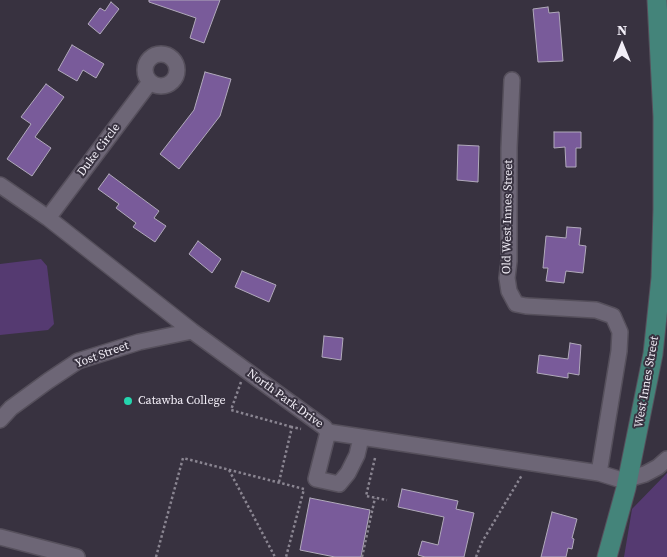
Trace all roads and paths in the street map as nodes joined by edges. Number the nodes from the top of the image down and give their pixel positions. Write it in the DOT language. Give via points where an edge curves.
graph roads {
  1 [pos="657,0"];
  2 [pos="512,80"];
  3 [pos="150,82"];
  4 [pos="0,184"];
  5 [pos="48,218"];
  6 [pos="192,332"];
  7 [pos="243,377"];
  8 [pos="0,420"];
  9 [pos="292,427"];
  10 [pos="306,430"];
  11 [pos="328,432"];
  12 [pos="361,438"];
  13 [pos="375,458"];
  14 [pos="667,459"];
  15 [pos="229,470"];
  16 [pos="599,473"];
  17 [pos="522,475"];
  18 [pos="628,480"];
  19 [pos="279,482"];
  20 [pos="375,498"];
  21 [pos="387,500"];
  22 [pos="617,522"];
  23 [pos="0,537"];
  24 [pos="77,557"];
  25 [pos="156,557"];
  26 [pos="275,557"];
  27 [pos="286,557"];
  28 [pos="362,557"];
  29 [pos="476,557"];
  30 [pos="607,557"];
  31 [pos="619,557"];
  1 -- 18 [label="main road, West Innes Street" via="663,117 661,278 653,354"];
  2 -- 16 [label="street, Old West Innes Street" via="509,290 516,304 596,310 613,316 620,332"];
  3 -- 5 [label="street, Duke Circle"];
  4 -- 5 [label="street, North Park Drive"];
  5 -- 6 [label="street, North Park Drive"];
  6 -- 8 [label="street, Yost Street" via="139,342 78,361 11,408"];
  6 -- 11 [label="street, North Park Drive"];
  7 -- 9 [label="path" via="231,410"];
  9 -- 10 [label="path"];
  9 -- 19 [label="path"];
  11 -- 12 [label="street, North Park Drive"];
  11 -- 12 [label="street" via="316,479 339,484 357,455"];
  12 -- 16 [label="street, North Park Drive"];
  13 -- 20 [label="path" via="366,496"];
  14 -- 18 [label="street" via="645,474"];
  15 -- 19 [label="path"];
  15 -- 25 [label="path" via="183,458"];
  15 -- 26 [label="path"];
  16 -- 18 [label="street, North Park Drive"];
  17 -- 29 [label="path"];
  18 -- 22 [label="main road, West Innes Street"];
  19 -- 27 [label="path" via="304,489"];
  20 -- 21 [label="path"];
  20 -- 28 [label="path"];
  22 -- 30 [label="main road, West Innes Street"];
  22 -- 31 [label="main road, West Innes Street"];
  23 -- 24 [label="street"];
}
